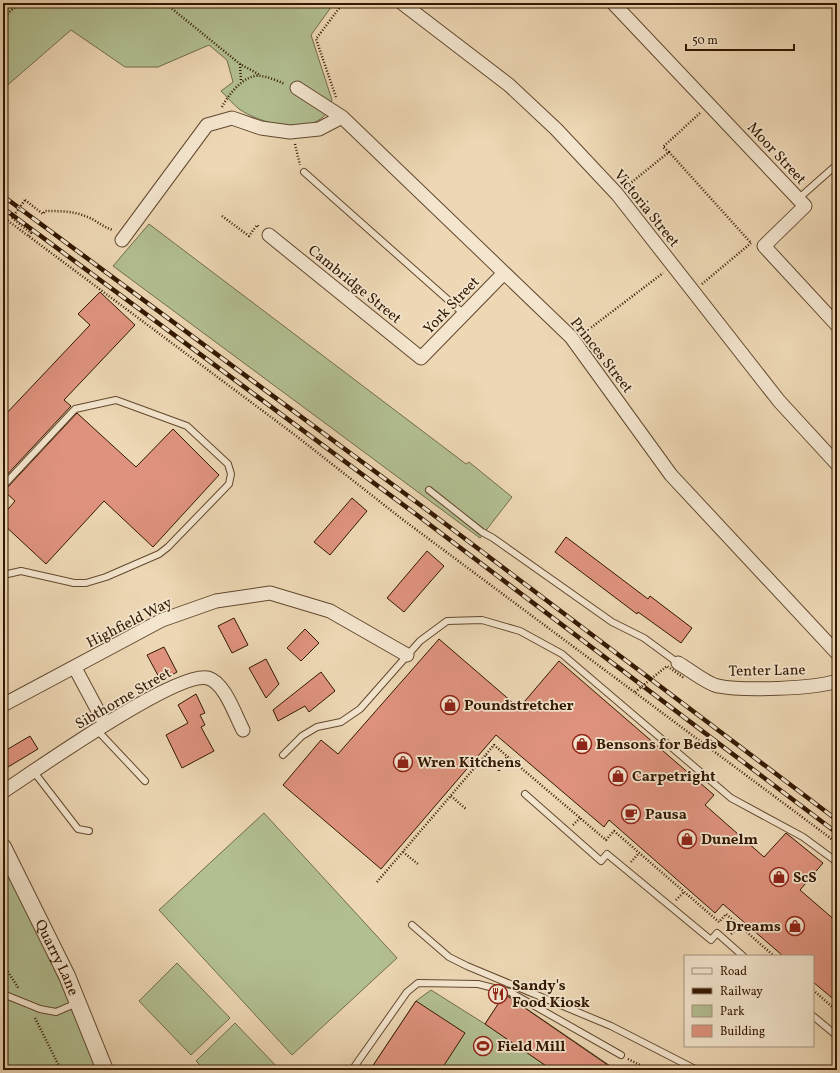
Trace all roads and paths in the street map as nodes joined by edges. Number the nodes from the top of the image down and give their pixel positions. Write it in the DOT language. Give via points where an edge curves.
graph roads {
  1 [pos="19,3"];
  2 [pos="165,3"];
  3 [pos="343,3"];
  4 [pos="402,3"];
  5 [pos="613,3"];
  6 [pos="3,18"];
  7 [pos="240,64"];
  8 [pos="260,75"];
  9 [pos="241,82"];
  10 [pos="297,88"];
  11 [pos="709,104"];
  12 [pos="342,117"];
  13 [pos="207,124"];
  14 [pos="293,132"];
  15 [pos="668,152"];
  16 [pos="304,172"];
  17 [pos="837,172"];
  18 [pos="617,194"];
  19 [pos="798,200"];
  20 [pos="3,216"];
  21 [pos="222,216"];
  22 [pos="242,230"];
  23 [pos="269,234"];
  24 [pos="29,236"];
  25 [pos="123,238"];
  26 [pos="751,243"];
  27 [pos="764,246"];
  28 [pos="673,265"];
  29 [pos="504,273"];
  30 [pos="693,292"];
  31 [pos="464,314"];
  32 [pos="837,325"];
  33 [pos="574,340"];
  34 [pos="421,358"];
  35 [pos="837,464"];
  36 [pos="3,486"];
  37 [pos="429,490"];
  38 [pos="3,575"];
  39 [pos="837,653"];
  40 [pos="407,655"];
  41 [pos="678,663"];
  42 [pos="75,668"];
  43 [pos="684,678"];
  44 [pos="837,681"];
  45 [pos="635,692"];
  46 [pos="3,705"];
  47 [pos="101,727"];
  48 [pos="243,730"];
  49 [pos="283,755"];
  50 [pos="486,755"];
  51 [pos="507,757"];
  52 [pos="499,767"];
  53 [pos="499,771"];
  54 [pos="34,772"];
  55 [pos="145,781"];
  56 [pos="4,792"];
  57 [pos="525,794"];
  58 [pos="451,796"];
  59 [pos="466,809"];
  60 [pos="89,831"];
  61 [pos="837,843"];
  62 [pos="3,847"];
  63 [pos="403,852"];
  64 [pos="837,862"];
  65 [pos="418,864"];
  66 [pos="412,926"];
  67 [pos="743,955"];
  68 [pos="3,964"];
  69 [pos="499,981"];
  70 [pos="491,987"];
  71 [pos="814,991"];
  72 [pos="3,994"];
  73 [pos="78,1003"];
  74 [pos="29,1004"];
  75 [pos="837,1011"];
  76 [pos="814,1017"];
  77 [pos="837,1036"];
  78 [pos="621,1055"];
  79 [pos="62,1070"];
  80 [pos="105,1070"];
  81 [pos="352,1070"];
  82 [pos="650,1070"];
  83 [pos="697,1070"];
  1 -- 6 [label="path"];
  2 -- 7 [label="path"];
  3 -- 12 [label="path" via="316,39"];
  4 -- 18 [label="street, Victoria Street" via="509,86 556,129"];
  5 -- 11 [label="street, Moor Street"];
  7 -- 8 [label="path"];
  7 -- 9 [label="path"];
  8 -- 9 [label="path"];
  8 -- 10 [label="path"];
  9 -- 13 [label="path"];
  10 -- 12 [label="street, Princes Street"];
  11 -- 15 [label="path" via="663,147"];
  11 -- 19 [label="street, Moor Street"];
  12 -- 14 [label="street" via="319,129"];
  12 -- 29 [label="street, Princes Street"];
  13 -- 14 [label="street" via="232,118 261,128"];
  13 -- 25 [label="street"];
  14 -- 16 [label="path"];
  15 -- 18 [label="path"];
  15 -- 26 [label="path"];
  16 -- 31 [label="lane"];
  17 -- 19 [label="lane" via="833,168"];
  18 -- 28 [label="street, Victoria Street"];
  19 -- 27 [label="street, Moor Street" via="805,206"];
  20 -- 24 [label="path"];
  21 -- 22 [label="path"];
  23 -- 34 [label="street, Cambridge Street"];
  24 -- 25 [label="path, bridge" via="31,233 12,218 25,200 43,214 45,211 62,211 86,216 103,227 118,231"];
  24 -- 45 [label="path"];
  26 -- 27 [label="path"];
  26 -- 30 [label="path"];
  27 -- 32 [label="street"];
  28 -- 30 [label="street, Victoria Street"];
  28 -- 33 [label="path"];
  29 -- 31 [label="street, York Street"];
  29 -- 33 [label="street, Princes Street"];
  30 -- 35 [label="street, Victoria Street" via="779,401"];
  31 -- 34 [label="street, York Street"];
  33 -- 39 [label="street, Princes Street" via="670,475"];
  36 -- 38 [label="lane" via="74,410 116,400 187,426 228,464 231,474 229,484 159,554 86,583 74,583 21,571"];
  37 -- 41 [label="lane" via="482,532 612,622 644,638"];
  40 -- 42 [label="street, Highfield Way" via="330,611 270,593 216,601 162,620"];
  40 -- 49 [label="lane" via="360,709 341,722 317,727 302,736"];
  40 -- 64 [label="lane" via="420,641 447,622 482,620 520,631 562,654 731,798 803,837"];
  41 -- 44 [label="street, Tenter Lane" via="717,686 779,688"];
  42 -- 46 [label="street, Highfield Way"];
  42 -- 47 [label="street"];
  43 -- 45 [label="path, bridge" via="667,666"];
  45 -- 61 [label="path"];
  47 -- 48 [label="street, Sibthorne Street" via="187,681 208,678 220,684"];
  47 -- 54 [label="street, Sibthorne Street"];
  47 -- 55 [label="lane"];
  50 -- 52 [label="path"];
  51 -- 52 [label="path"];
  52 -- 53 [label="path"];
  54 -- 56 [label="street, Sibthorne Street"];
  54 -- 60 [label="lane" via="78,829"];
  57 -- 67 [label="lane" via="601,861 607,854 711,940 717,933"];
  58 -- 59 [label="path"];
  62 -- 73 [label="street, Quarry Lane"];
  63 -- 65 [label="path"];
  66 -- 69 [label="lane" via="449,957"];
  68 -- 74 [label="path"];
  69 -- 70 [label="lane"];
  69 -- 83 [label="lane" via="611,1026"];
  70 -- 78 [label="lane" via="510,992"];
  70 -- 81 [label="lane" via="478,984 418,983 407,992"];
  71 -- 75 [label="path"];
  72 -- 74 [label="lane"];
  73 -- 74 [label="lane" via="56,1012"];
  73 -- 80 [label="street, Quarry Lane"];
  74 -- 79 [label="path" via="38,1027"];
  76 -- 77 [label="lane"];
  78 -- 82 [label="path"];
}
